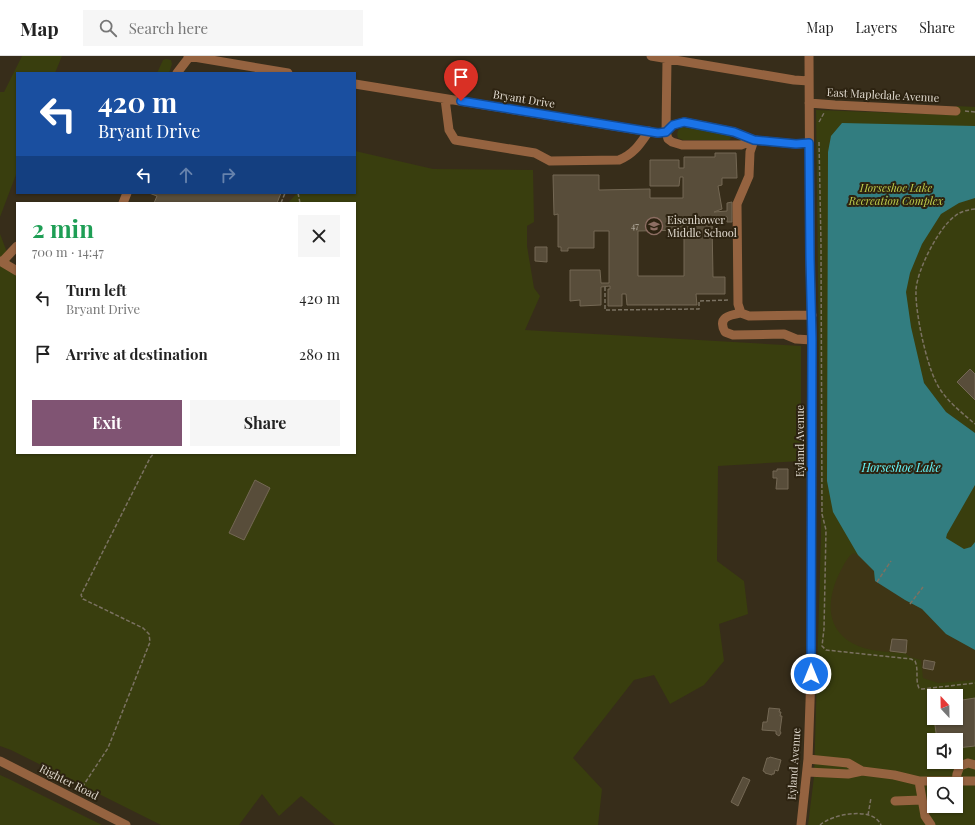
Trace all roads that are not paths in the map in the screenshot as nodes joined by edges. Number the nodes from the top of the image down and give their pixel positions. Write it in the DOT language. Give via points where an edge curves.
graph roads {
  1 [pos="189,56"];
  2 [pos="651,56"];
  3 [pos="809,56"];
  4 [pos="667,59"];
  5 [pos="179,72"];
  6 [pos="282,72"];
  7 [pos="809,81"];
  8 [pos="356,84"];
  9 [pos="445,99"];
  10 [pos="809,103"];
  11 [pos="956,111"];
  12 [pos="649,131"];
  13 [pos="666,132"];
  14 [pos="754,140"];
  15 [pos="809,143"];
  16 [pos="16,247"];
  17 [pos="1,261"];
  18 [pos="16,271"];
  19 [pos="741,313"];
  20 [pos="812,315"];
  21 [pos="812,340"];
  22 [pos="808,759"];
  23 [pos="0,761"];
  24 [pos="975,764"];
  25 [pos="862,771"];
  26 [pos="807,772"];
  27 [pos="957,777"];
  28 [pos="920,781"];
  29 [pos="927,781"];
  30 [pos="975,781"];
  31 [pos="963,782"];
  32 [pos="922,800"];
  33 [pos="895,801"];
  34 [pos="126,825"];
  35 [pos="801,825"];
  36 [pos="931,825"];
  1 -- 5 [label="street"];
  1 -- 6 [label="street"];
  2 -- 4 [label="street"];
  3 -- 7 [label="street, Eyland Avenue"];
  4 -- 7 [label="street"];
  4 -- 13 [label="street"];
  7 -- 10 [label="street, Eyland Avenue"];
  8 -- 9 [label="street, Bryant Drive"];
  9 -- 12 [label="street, Bryant Drive"];
  9 -- 12 [label="street" via="449,130 455,140 535,153 550,161 619,160 630,155"];
  10 -- 11 [label="street, East Mapledale Avenue"];
  10 -- 15 [label="street, Eyland Avenue"];
  12 -- 13 [label="street, Bryant Drive"];
  13 -- 14 [label="street" via="673,125 684,122 734,132"];
  13 -- 14 [label="street" via="672,142 682,145 741,145"];
  14 -- 15 [label="street"];
  14 -- 19 [label="street" via="750,152 749,176 737,204 738,304"];
  15 -- 20 [label="street, Eyland Avenue"];
  16 -- 17 [label="street"];
  17 -- 18 [label="street"];
  19 -- 20 [label="street" via="749,316"];
  19 -- 21 [label="street" via="724,319 722,324 725,332 733,335 784,334 796,339"];
  20 -- 21 [label="street, Eyland Avenue"];
  21 -- 22 [label="street, Eyland Avenue" via="811,674"];
  22 -- 25 [label="street" via="848,763"];
  22 -- 26 [label="street, Eyland Avenue"];
  23 -- 34 [label="street, Righter Road"];
  24 -- 27 [label="street" via="965,763 960,766"];
  25 -- 26 [label="street" via="848,774"];
  25 -- 28 [label="street"];
  26 -- 35 [label="street, Eyland Avenue"];
  28 -- 29 [label="street"];
  28 -- 32 [label="street"];
  30 -- 31 [label="street"];
  32 -- 33 [label="street"];
  32 -- 36 [label="street" via="925,816"];
}
